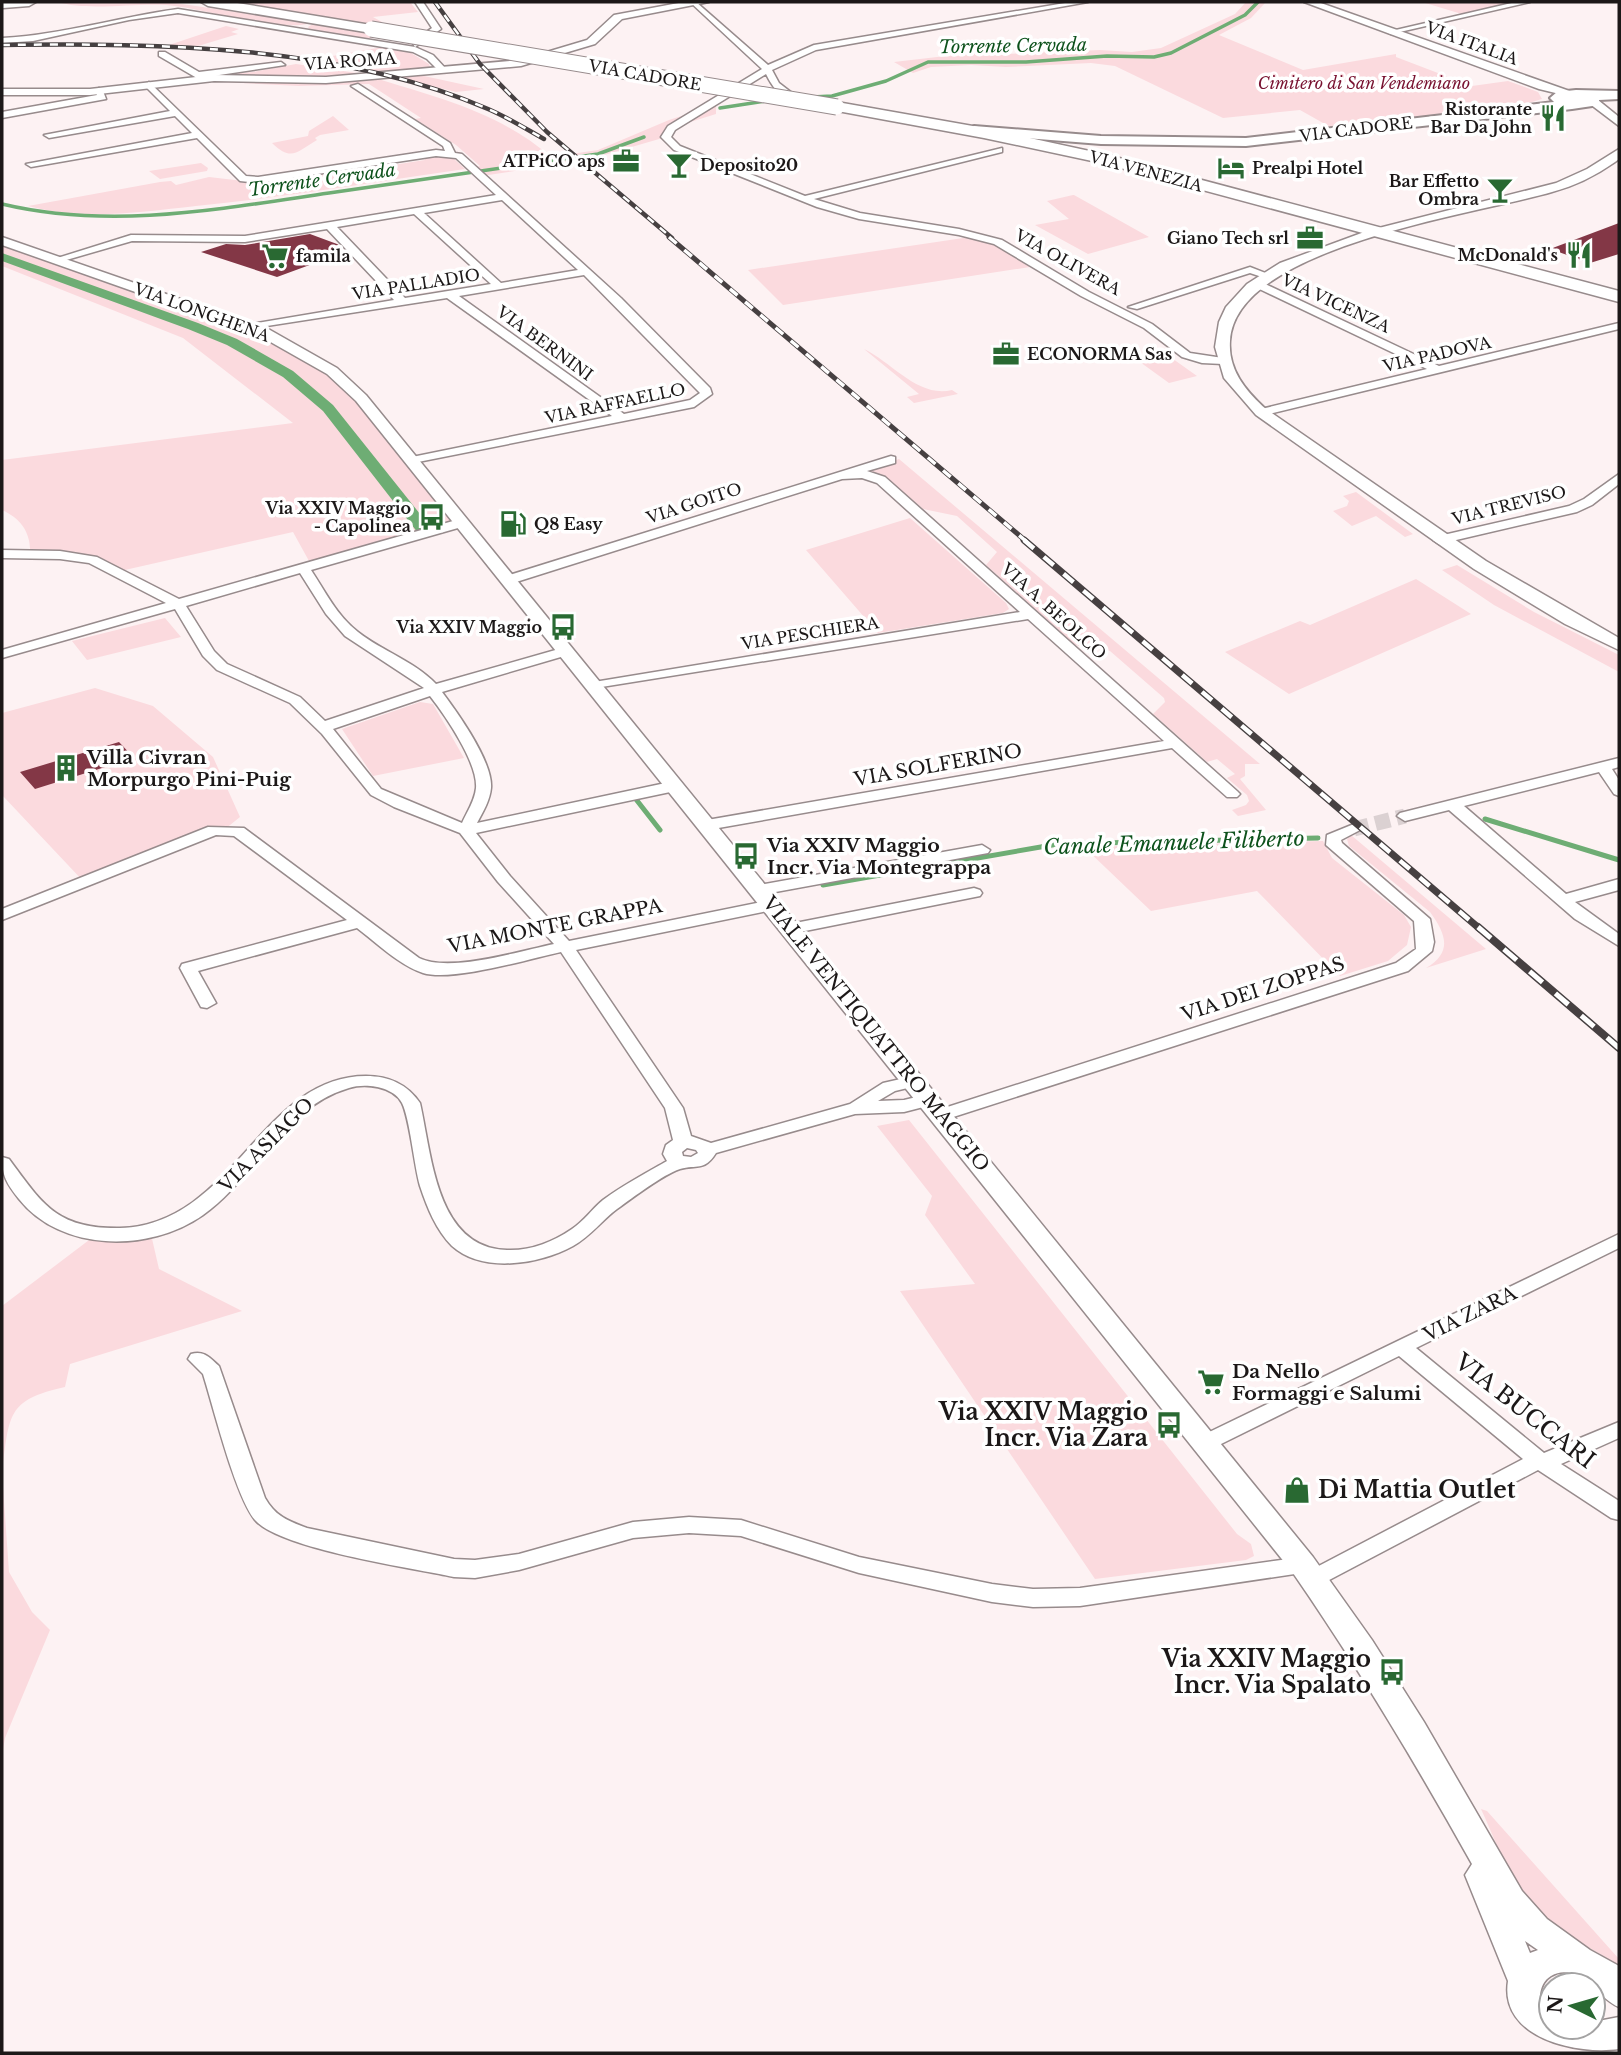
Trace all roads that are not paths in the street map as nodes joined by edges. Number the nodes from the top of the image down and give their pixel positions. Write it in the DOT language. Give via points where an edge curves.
graph roads {
  1 [pos="18,2"];
  2 [pos="29,2"];
  3 [pos="208,2"];
  4 [pos="419,2"];
  5 [pos="1084,2"];
  6 [pos="1310,2"];
  7 [pos="1526,2"];
  8 [pos="698,3"];
  9 [pos="2,4"];
  10 [pos="606,30"];
  11 [pos="1391,32"];
  12 [pos="2,41"];
  13 [pos="405,48"];
  14 [pos="162,54"];
  15 [pos="281,65"];
  16 [pos="767,69"];
  17 [pos="443,70"];
  18 [pos="201,77"];
  19 [pos="149,85"];
  20 [pos="355,86"];
  21 [pos="99,91"];
  22 [pos="2,92"];
  23 [pos="789,95"];
  24 [pos="1614,96"];
  25 [pos="1575,100"];
  26 [pos="177,113"];
  27 [pos="1606,113"];
  28 [pos="2,115"];
  29 [pos="1619,123"];
  30 [pos="958,128"];
  31 [pos="49,135"];
  32 [pos="198,135"];
  33 [pos="1101,141"];
  34 [pos="1212,142"];
  35 [pos="1136,146"];
  36 [pos="999,150"];
  37 [pos="450,153"];
  38 [pos="1079,153"];
  39 [pos="1619,153"];
  40 [pos="31,164"];
  41 [pos="1138,167"];
  42 [pos="503,197"];
  43 [pos="803,199"];
  44 [pos="416,211"];
  45 [pos="1323,217"];
  46 [pos="1409,223"];
  47 [pos="330,226"];
  48 [pos="1376,232"];
  49 [pos="2,241"];
  50 [pos="1426,245"];
  51 [pos="1338,246"];
  52 [pos="1307,257"];
  53 [pos="56,260"];
  54 [pos="1251,270"];
  55 [pos="585,272"];
  56 [pos="1263,280"];
  57 [pos="499,286"];
  58 [pos="449,294"];
  59 [pos="1619,297"];
  60 [pos="401,301"];
  61 [pos="1133,307"];
  62 [pos="1619,326"];
  63 [pos="251,327"];
  64 [pos="1223,361"];
  65 [pos="1439,370"];
  66 [pos="1261,412"];
  67 [pos="622,418"];
  68 [pos="891,460"];
  69 [pos="412,461"];
  70 [pos="842,475"];
  71 [pos="1619,478"];
  72 [pos="454,514"];
  73 [pos="1440,540"];
  74 [pos="2,554"];
  75 [pos="303,567"];
  76 [pos="508,580"];
  77 [pos="178,604"];
  78 [pos="1032,614"];
  79 [pos="1619,645"];
  80 [pos="566,651"];
  81 [pos="2,654"];
  82 [pos="594,685"];
  83 [pos="434,691"];
  84 [pos="323,727"];
  85 [pos="1176,743"];
  86 [pos="1619,763"];
  87 [pos="1604,768"];
  88 [pos="675,786"];
  89 [pos="1619,791"];
  90 [pos="1233,794"];
  91 [pos="1452,804"];
  92 [pos="1405,816"];
  93 [pos="707,825"];
  94 [pos="1354,829"];
  95 [pos="466,830"];
  96 [pos="982,850"];
  97 [pos="1619,884"];
  98 [pos="975,894"];
  99 [pos="766,898"];
  100 [pos="1562,900"];
  101 [pos="2,915"];
  102 [pos="359,922"];
  103 [pos="790,929"];
  104 [pos="1619,941"];
  105 [pos="565,946"];
  106 [pos="207,1003"];
  107 [pos="914,1081"];
  108 [pos="935,1107"];
  109 [pos="854,1108"];
  110 [pos="681,1152"];
  111 [pos="2,1163"];
  112 [pos="1619,1240"];
  113 [pos="1402,1348"];
  114 [pos="198,1359"];
  115 [pos="1619,1429"];
  116 [pos="1207,1442"];
  117 [pos="1541,1462"];
  118 [pos="1619,1512"];
  119 [pos="1309,1572"];
  120 [pos="1449,1798"];
  121 [pos="1578,1960"];
  122 [pos="1525,1981"];
  123 [pos="1618,1988"];
  124 [pos="1549,2043"];
  125 [pos="1606,2043"];
  1 -- 9 [label="main road"];
  2 -- 9 [label="main road"];
  3 -- 30 [label="main road, VIA CADORE, bridge"];
  4 -- 13 [label="street" via="437,29"];
  5 -- 16 [label="street, VIA OLIVERA" via="832,44 796,54"];
  6 -- 11 [label="street, VIA ITALIA"];
  7 -- 11 [label="street"];
  8 -- 10 [label="street, VIA ROMA" via="618,17"];
  8 -- 16 [label="street"];
  10 -- 17 [label="street, VIA ROMA" via="575,49 536,60"];
  11 -- 25 [label="street, VIA ITALIA"];
  12 -- 13 [label="street" via="178,11"];
  13 -- 17 [label="street" via="426,55"];
  14 -- 18 [label="street, VIA ROMA"];
  15 -- 18 [label="street, VIA ROMA"];
  16 -- 23 [label="street"];
  16 -- 43 [label="street, VIA OLIVERA" via="671,128 666,137 677,148"];
  17 -- 18 [label="street, VIA ROMA" via="326,80"];
  18 -- 19 [label="street, VIA ROMA"];
  19 -- 21 [label="street, VIA ROMA"];
  19 -- 26 [label="street"];
  20 -- 37 [label="street, VIA RAFFAELLO" via="447,145"];
  21 -- 22 [label="street, VIA ROMA"];
  21 -- 28 [label="street" via="103,97"];
  24 -- 25 [label="main road, VIA CADORE"];
  25 -- 27 [label="street, VIA ITALIA"];
  25 -- 27 [label="street, VIA ITALIA"];
  25 -- 34 [label="main road, VIA CADORE" via="1287,138"];
  26 -- 31 [label="street"];
  26 -- 32 [label="street"];
  27 -- 29 [label="street, VIA ITALIA"];
  30 -- 33 [label="main road"];
  30 -- 38 [label="main road, VIA CADORE"];
  32 -- 37 [label="street" via="246,180"];
  32 -- 40 [label="street"];
  33 -- 34 [label="main road"];
  33 -- 38 [label="main road" via="1083,144"];
  34 -- 35 [label="main road"];
  35 -- 38 [label="main road"];
  35 -- 41 [label="main road" via="1119,154"];
  36 -- 43 [label="street"];
  37 -- 42 [label="street, VIA RAFFAELLO"];
  38 -- 41 [label="main road, VIA VENEZIA"];
  39 -- 46 [label="street" via="1554,188"];
  41 -- 45 [label="main road, VIA VENEZIA"];
  42 -- 44 [label="street"];
  42 -- 55 [label="street, VIA RAFFAELLO"];
  43 -- 64 [label="street, VIA OLIVERA" via="859,216 998,242 1148,326 1186,355"];
  44 -- 47 [label="street"];
  44 -- 57 [label="street"];
  45 -- 46 [label="street" via="1359,224"];
  45 -- 48 [label="main road, VIA VENEZIA"];
  45 -- 51 [label="street" via="1346,231 1346,239"];
  46 -- 48 [label="street"];
  46 -- 50 [label="street" via="1403,230 1406,235"];
  47 -- 53 [label="street" via="245,239 131,238"];
  47 -- 60 [label="street"];
  48 -- 50 [label="main road, VIA VENEZIA"];
  48 -- 51 [label="street"];
  49 -- 53 [label="street, VIA LONGHENA"];
  50 -- 51 [label="street" via="1369,241"];
  50 -- 59 [label="main road, VIA VENEZIA"];
  51 -- 52 [label="street"];
  52 -- 54 [label="street"];
  52 -- 56 [label="street"];
  53 -- 63 [label="street, VIA LONGHENA"];
  54 -- 56 [label="street, VIA VICENZA"];
  54 -- 61 [label="street"];
  55 -- 57 [label="street, VIA PALLADIO"];
  55 -- 67 [label="street, VIA RAFFAELLO" via="706,390 694,403"];
  56 -- 64 [label="street" via="1231,309"];
  56 -- 65 [label="street, VIA VICENZA"];
  57 -- 58 [label="street, VIA PALLADIO"];
  58 -- 60 [label="street, VIA PALLADIO"];
  58 -- 67 [label="street, VIA BERNINI"];
  60 -- 63 [label="street, VIA PALLADIO"];
  62 -- 65 [label="street, VIA PADOVA"];
  63 -- 69 [label="street, VIA LONGHENA" via="306,355 345,382"];
  64 -- 66 [label="street" via="1236,386"];
  65 -- 66 [label="street, VIA PADOVA"];
  66 -- 73 [label="street"];
  67 -- 69 [label="street, VIA RAFFAELLO"];
  68 -- 70 [label="street, VIA GOITO"];
  69 -- 72 [label="street, VIA LONGHENA"];
  70 -- 76 [label="street, VIA GOITO"];
  70 -- 78 [label="street, VIA A. BEOLCO" via="863,474 881,480"];
  71 -- 73 [label="street, VIA TREVISO" via="1573,509"];
  72 -- 75 [label="street"];
  72 -- 76 [label="street, VIALE VENTIQUATTRO MAGGIO"];
  73 -- 79 [label="street" via="1520,591"];
  74 -- 77 [label="street" via="92,560"];
  75 -- 77 [label="street"];
  75 -- 83 [label="street" via="348,632 406,667"];
  76 -- 80 [label="street, VIALE VENTIQUATTRO MAGGIO"];
  77 -- 81 [label="street"];
  77 -- 84 [label="street" via="222,667 285,693"];
  78 -- 82 [label="street, VIA PESCHIERA"];
  78 -- 85 [label="street, VIA A. BEOLCO"];
  80 -- 82 [label="street, VIALE VENTIQUATTRO MAGGIO"];
  80 -- 83 [label="street"];
  82 -- 88 [label="street, VIALE VENTIQUATTRO MAGGIO"];
  83 -- 84 [label="street"];
  83 -- 95 [label="street" via="482,774 482,796"];
  84 -- 95 [label="street" via="376,792"];
  85 -- 90 [label="street, VIA A. BEOLCO"];
  85 -- 93 [label="street, VIA SOLFERINO"];
  86 -- 87 [label="street"];
  87 -- 89 [label="street"];
  87 -- 91 [label="street"];
  88 -- 93 [label="street, VIALE VENTIQUATTRO MAGGIO"];
  88 -- 95 [label="street"];
  91 -- 92 [label="street"];
  91 -- 100 [label="street"];
  93 -- 99 [label="street, VIALE VENTIQUATTRO MAGGIO"];
  94 -- 108 [label="street, VIA DEI ZOPPAS" via="1333,838 1334,845 1422,919 1426,942 1415,960"];
  95 -- 105 [label="street"];
  96 -- 99 [label="street, VIA MONTE GRAPPA"];
  97 -- 100 [label="street"];
  98 -- 103 [label="street"];
  99 -- 103 [label="street, VIALE VENTIQUATTRO MAGGIO"];
  99 -- 105 [label="street, VIA MONTE GRAPPA"];
  100 -- 104 [label="street"];
  101 -- 102 [label="street, VIA MONTE GRAPPA" via="225,829 238,831"];
  102 -- 105 [label="street, VIA MONTE GRAPPA" via="428,969 473,967"];
  102 -- 106 [label="street" via="188,968"];
  103 -- 107 [label="street, VIALE VENTIQUATTRO MAGGIO"];
  105 -- 110 [label="street" via="674,1108"];
  107 -- 108 [label="street, VIALE VENTIQUATTRO MAGGIO"];
  107 -- 109 [label="street" via="889,1087"];
  108 -- 109 [label="street"];
  108 -- 116 [label="street, VIALE VENTIQUATTRO MAGGIO"];
  109 -- 110 [label="street" via="706,1150 695,1142"];
  110 -- 111 [label="street, VIA ASIAGO" via="608,1206 580,1233 537,1254 513,1256 485,1254 450,1231 435,1200 411,1103 395,1087 370,1080 337,1082 315,1095 212,1199 174,1222 150,1230 125,1234 71,1231 51,1222"];
  112 -- 113 [label="street, VIA ZARA"];
  113 -- 116 [label="street, VIA ZARA"];
  113 -- 117 [label="street, VIA BUCCARI"];
  114 -- 119 [label="street" via="212,1371 254,1498 277,1526 454,1568 498,1566 633,1530 689,1525 741,1528 859,1565 1033,1598"];
  115 -- 117 [label="street"];
  116 -- 119 [label="street, VIALE VENTIQUATTRO MAGGIO"];
  117 -- 118 [label="street, VIA BUCCARI"];
  117 -- 119 [label="street"];
  119 -- 120 [label="street, VIALE VENTIQUATTRO MAGGIO" via="1413,1731"];
  120 -- 121 [label="street" via="1520,1915"];
  120 -- 122 [label="street"];
  121 -- 122 [label="street" via="1545,1961"];
  121 -- 123 [label="street" via="1599,1970"];
  122 -- 124 [label="street" via="1528,2012"];
  124 -- 125 [label="street" via="1578,2047"];
}
